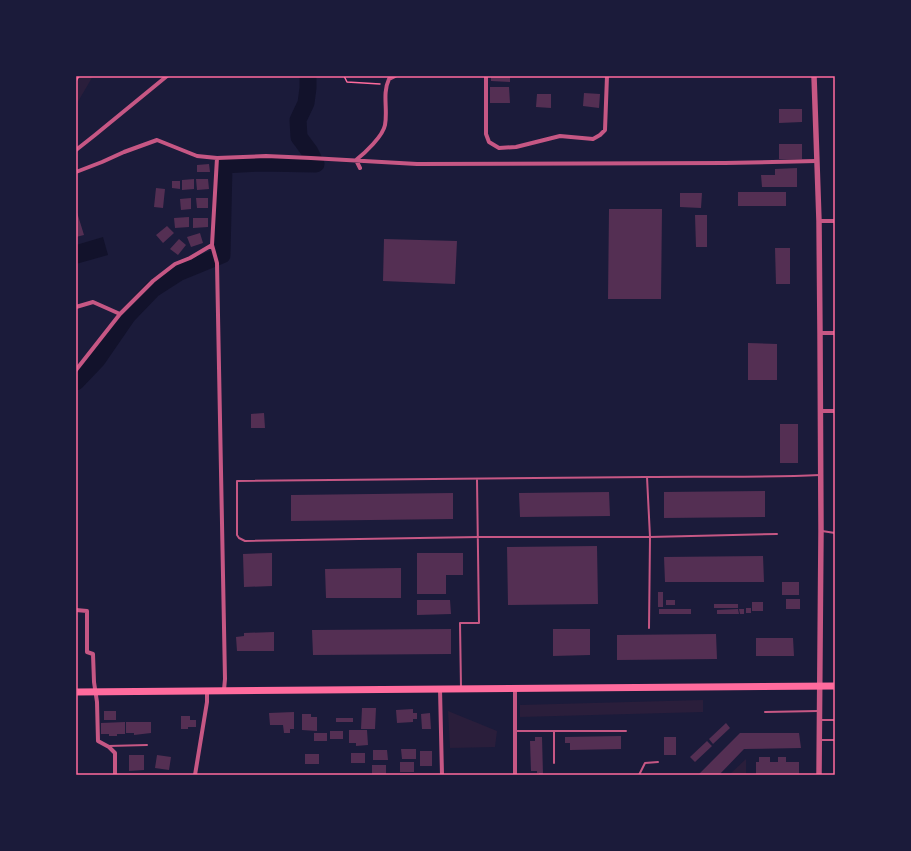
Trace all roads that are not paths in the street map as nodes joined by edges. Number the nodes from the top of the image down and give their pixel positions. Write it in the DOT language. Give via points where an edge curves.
graph roads {
  1 [pos="167,76"];
  2 [pos="395,76"];
  3 [pos="486,76"];
  4 [pos="607,76"];
  5 [pos="814,76"];
  6 [pos="76,150"];
  7 [pos="217,158"];
  8 [pos="356,160"];
  9 [pos="816,161"];
  10 [pos="360,168"];
  11 [pos="76,172"];
  12 [pos="819,221"];
  13 [pos="835,221"];
  14 [pos="212,245"];
  15 [pos="76,307"];
  16 [pos="120,314"];
  17 [pos="820,333"];
  18 [pos="835,333"];
  19 [pos="76,370"];
  20 [pos="820,411"];
  21 [pos="835,411"];
  22 [pos="821,475"];
  23 [pos="647,477"];
  24 [pos="478,480"];
  25 [pos="821,531"];
  26 [pos="835,533"];
  27 [pos="777,534"];
  28 [pos="479,537"];
  29 [pos="650,537"];
  30 [pos="76,610"];
  31 [pos="649,628"];
  32 [pos="820,686"];
  33 [pos="835,686"];
  34 [pos="461,688"];
  35 [pos="515,688"];
  36 [pos="440,689"];
  37 [pos="224,690"];
  38 [pos="207,691"];
  39 [pos="76,692"];
  40 [pos="95,692"];
  41 [pos="819,711"];
  42 [pos="765,712"];
  43 [pos="819,720"];
  44 [pos="835,720"];
  45 [pos="514,731"];
  46 [pos="554,731"];
  47 [pos="626,731"];
  48 [pos="818,740"];
  49 [pos="835,740"];
  50 [pos="147,745"];
  51 [pos="107,746"];
  52 [pos="658,762"];
  53 [pos="554,763"];
  54 [pos="115,775"];
  55 [pos="195,775"];
  56 [pos="442,775"];
  57 [pos="515,775"];
  58 [pos="639,775"];
  59 [pos="819,775"];
  1 -- 6 [label="street"];
  2 -- 8 [label="street" via="389,79 386,85 385,126 371,147"];
  3 -- 4 [label="street" via="486,134 489,142 499,148 516,147 560,136 593,139 600,135 605,130"];
  5 -- 9 [label="street"];
  7 -- 8 [label="street" via="266,156"];
  7 -- 11 [label="street" via="197,156 157,140"];
  7 -- 14 [label="street"];
  8 -- 9 [label="street" via="417,164"];
  8 -- 10 [label="street"];
  9 -- 12 [label="street"];
  12 -- 13 [label="street"];
  12 -- 17 [label="street"];
  14 -- 16 [label="street" via="158,276"];
  14 -- 37 [label="street" via="217,263"];
  15 -- 16 [label="street" via="92,302"];
  16 -- 19 [label="street"];
  17 -- 18 [label="street"];
  17 -- 20 [label="street"];
  20 -- 21 [label="street"];
  20 -- 22 [label="street"];
  22 -- 23 [label="lane"];
  22 -- 25 [label="street"];
  23 -- 24 [label="lane"];
  23 -- 29 [label="lane"];
  24 -- 28 [label="lane"];
  24 -- 28 [label="lane" via="237,481 237,534 246,541"];
  25 -- 26 [label="lane"];
  25 -- 32 [label="street"];
  27 -- 29 [label="lane"];
  28 -- 29 [label="lane"];
  28 -- 34 [label="lane" via="479,623 460,623"];
  29 -- 31 [label="lane"];
  30 -- 40 [label="street" via="87,610 87,652 93,654"];
  32 -- 33 [label="main road"];
  32 -- 35 [label="main road"];
  32 -- 41 [label="street"];
  34 -- 35 [label="main road"];
  34 -- 36 [label="main road"];
  35 -- 45 [label="street"];
  36 -- 37 [label="main road"];
  36 -- 56 [label="street"];
  37 -- 38 [label="main road"];
  38 -- 40 [label="main road"];
  38 -- 55 [label="street"];
  39 -- 40 [label="main road"];
  40 -- 51 [label="street" via="98,741"];
  41 -- 42 [label="lane"];
  41 -- 43 [label="street"];
  43 -- 44 [label="lane"];
  43 -- 48 [label="street"];
  45 -- 46 [label="lane"];
  45 -- 57 [label="street"];
  46 -- 47 [label="lane"];
  46 -- 53 [label="lane"];
  48 -- 49 [label="lane"];
  48 -- 59 [label="street"];
  50 -- 51 [label="lane"];
  51 -- 54 [label="street" via="115,752"];
  52 -- 58 [label="lane" via="645,763"];
}
